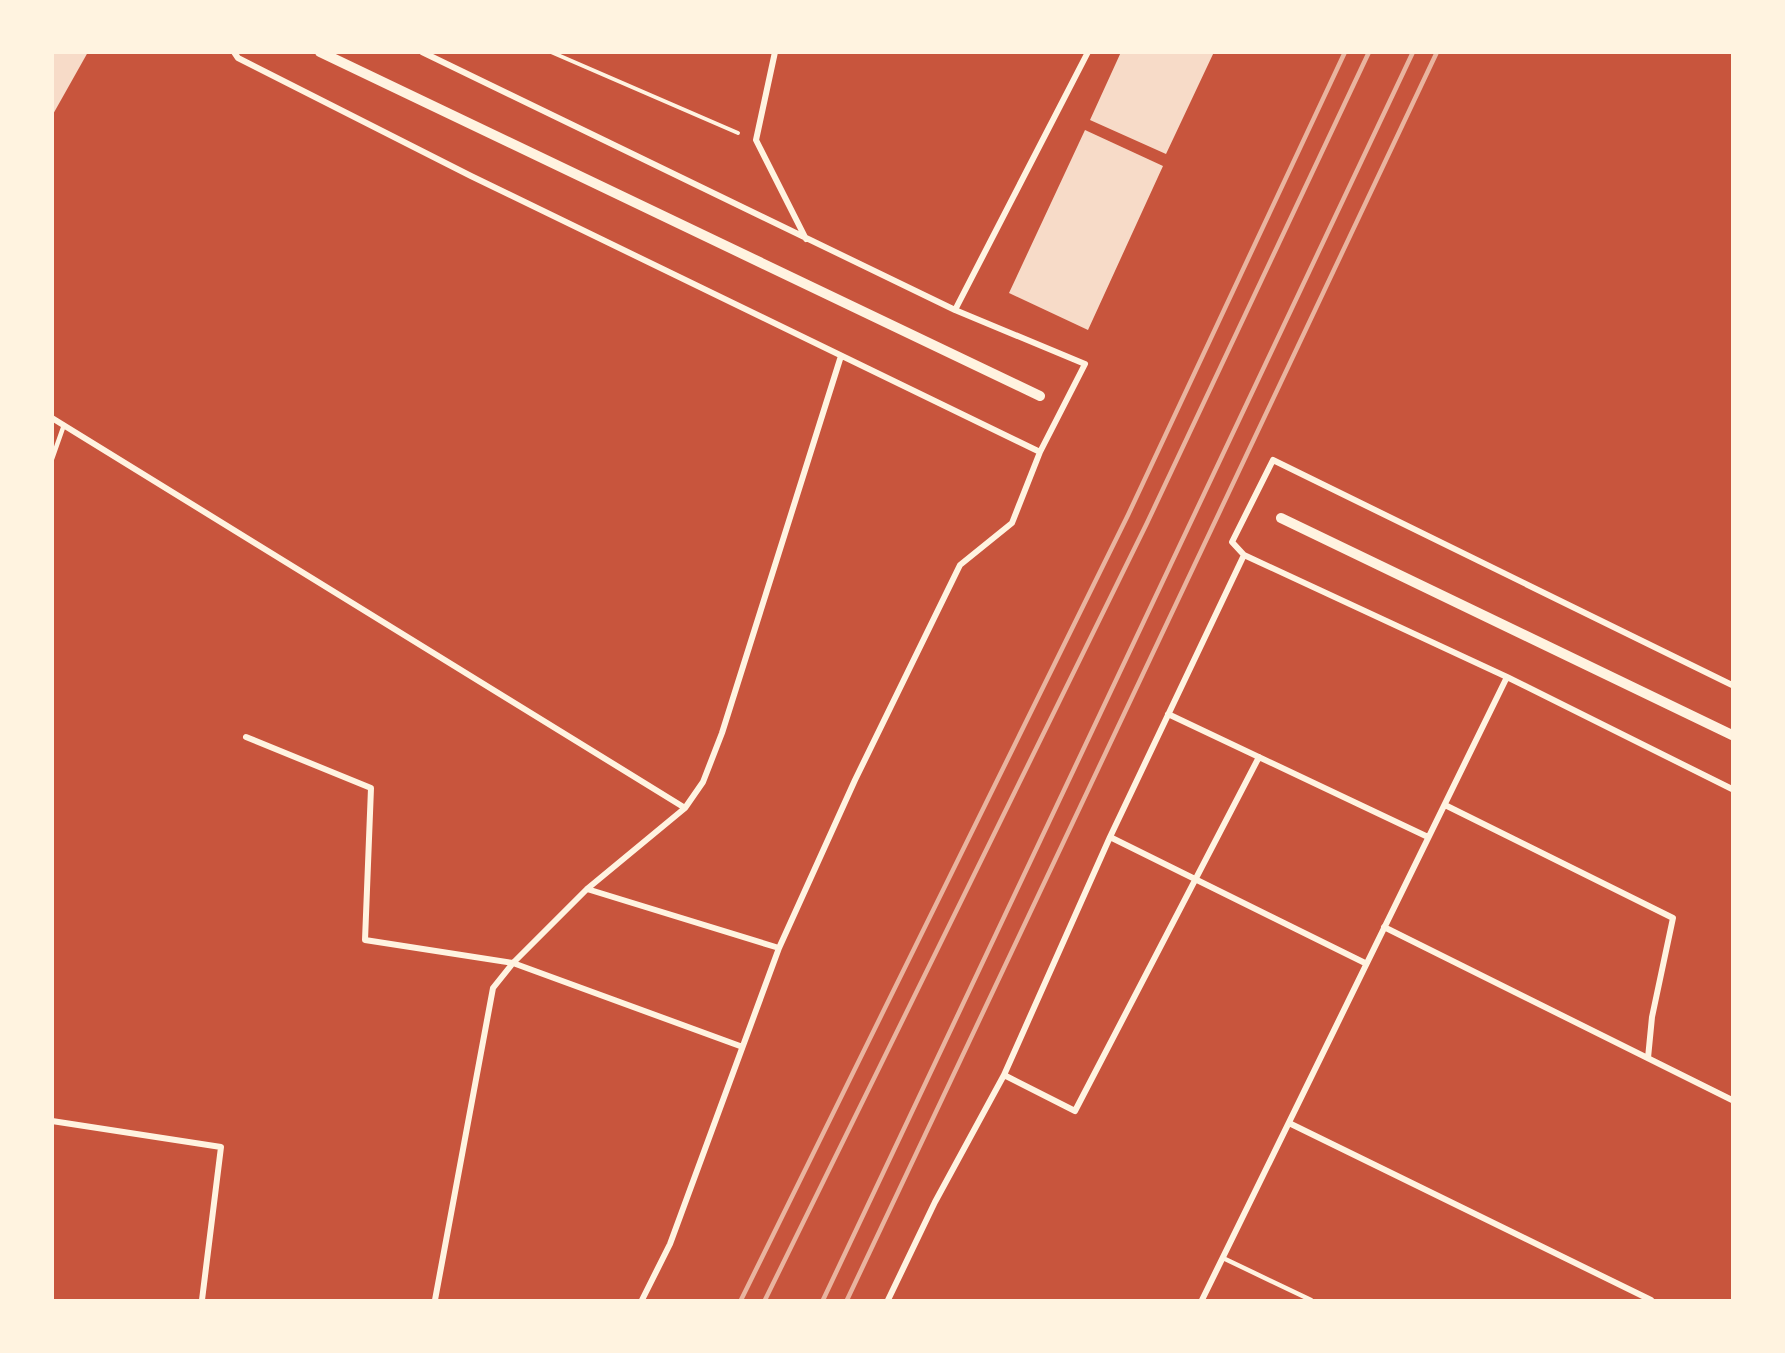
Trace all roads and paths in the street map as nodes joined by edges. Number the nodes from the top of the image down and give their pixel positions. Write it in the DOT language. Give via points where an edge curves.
graph roads {
  1 [pos="234,52"];
  2 [pos="320,52"];
  3 [pos="422,52"];
  4 [pos="550,52"];
  5 [pos="775,52"];
  6 [pos="1088,52"];
  7 [pos="756,140"];
  8 [pos="807,239"];
  9 [pos="955,310"];
  10 [pos="841,356"];
  11 [pos="1040,396"];
  12 [pos="52,418"];
  13 [pos="64,425"];
  14 [pos="1040,452"];
  15 [pos="52,459"];
  16 [pos="1281,518"];
  17 [pos="1244,555"];
  18 [pos="1507,677"];
  19 [pos="1732,685"];
  20 [pos="1168,714"];
  21 [pos="1732,735"];
  22 [pos="246,737"];
  23 [pos="1259,757"];
  24 [pos="1732,789"];
  25 [pos="1444,805"];
  26 [pos="685,808"];
  27 [pos="1110,837"];
  28 [pos="1428,837"];
  29 [pos="1196,880"];
  30 [pos="587,889"];
  31 [pos="1384,927"];
  32 [pos="779,948"];
  33 [pos="513,963"];
  34 [pos="1365,963"];
  35 [pos="740,1046"];
  36 [pos="1648,1058"];
  37 [pos="1004,1075"];
  38 [pos="1732,1100"];
  39 [pos="52,1121"];
  40 [pos="1289,1124"];
  41 [pos="1223,1258"];
  42 [pos="202,1300"];
  43 [pos="435,1300"];
  44 [pos="642,1300"];
  45 [pos="888,1300"];
  46 [pos="1202,1300"];
  47 [pos="1311,1300"];
  48 [pos="1651,1300"];
  1 -- 10 [label="street" via="238,58 460,170"];
  2 -- 11 [label="street"];
  3 -- 8 [label="street"];
  4 -- 7 [label="path"];
  5 -- 7 [label="street"];
  6 -- 9 [label="street"];
  7 -- 8 [label="street"];
  8 -- 9 [label="street"];
  9 -- 14 [label="street" via="1085,364"];
  10 -- 14 [label="street"];
  10 -- 26 [label="street" via="722,734 703,782"];
  12 -- 13 [label="street"];
  13 -- 15 [label="lane"];
  13 -- 26 [label="street"];
  14 -- 32 [label="street" via="1012,523 960,564"];
  16 -- 21 [label="street"];
  17 -- 18 [label="street"];
  17 -- 19 [label="street" via="1232,542 1273,460"];
  17 -- 20 [label="street"];
  18 -- 24 [label="street"];
  18 -- 25 [label="street"];
  20 -- 23 [label="street"];
  20 -- 27 [label="street"];
  22 -- 33 [label="street" via="371,788 365,940"];
  23 -- 28 [label="street"];
  23 -- 29 [label="street"];
  25 -- 28 [label="street"];
  25 -- 36 [label="street" via="1673,918 1652,1017"];
  26 -- 30 [label="street"];
  27 -- 29 [label="street"];
  27 -- 37 [label="street"];
  28 -- 31 [label="street"];
  29 -- 34 [label="street"];
  29 -- 37 [label="street" via="1075,1111"];
  30 -- 32 [label="street"];
  30 -- 33 [label="street"];
  31 -- 34 [label="street"];
  31 -- 36 [label="street"];
  32 -- 35 [label="street"];
  33 -- 35 [label="street"];
  33 -- 43 [label="street" via="493,988"];
  34 -- 40 [label="street"];
  35 -- 44 [label="street" via="670,1244"];
  36 -- 38 [label="street"];
  37 -- 45 [label="street" via="935,1202"];
  39 -- 42 [label="street" via="221,1147"];
  40 -- 41 [label="street"];
  40 -- 48 [label="street"];
  41 -- 46 [label="street"];
  41 -- 47 [label="lane"];
}
